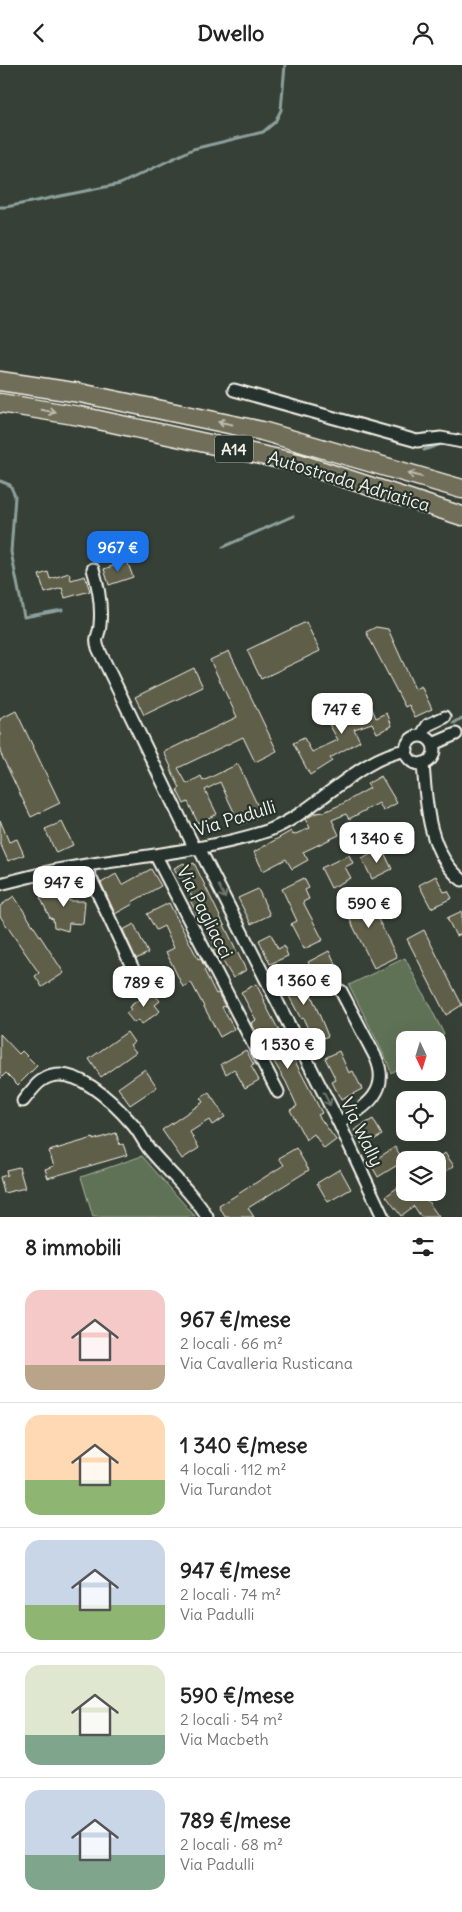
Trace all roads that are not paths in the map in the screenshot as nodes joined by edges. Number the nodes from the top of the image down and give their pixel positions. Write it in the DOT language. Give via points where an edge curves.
graph roads {
  1 [pos="0,381"];
  2 [pos="234,390"];
  3 [pos="0,403"];
  4 [pos="462,442"];
  5 [pos="462,489"];
  6 [pos="462,516"];
  7 [pos="93,569"];
  8 [pos="445,717"];
  9 [pos="456,734"];
  10 [pos="421,736"];
  11 [pos="433,744"];
  12 [pos="407,750"];
  13 [pos="423,763"];
  14 [pos="197,849"];
  15 [pos="156,856"];
  16 [pos="85,866"];
  17 [pos="462,880"];
  18 [pos="0,884"];
  19 [pos="141,986"];
  20 [pos="341,991"];
  21 [pos="278,1092"];
  22 [pos="23,1101"];
  23 [pos="339,1123"];
  24 [pos="208,1217"];
  25 [pos="383,1217"];
  5 -- 1 [label="highway, Autostrada Adriatica / A14, one-way" via="262,431 80,393"];
  2 -- 4 [label="street" via="417,441 441,438"];
  3 -- 6 [label="highway, Autostrada Adriatica / A14, one-way" via="80,416 298,463"];
  7 -- 14 [label="street, Via Wally" via="100,599 100,628 95,640"];
  8 -- 10 [label="street, Via Padulli" via="428,725"];
  9 -- 11 [label="street"];
  10 -- 11 [label="street"];
  10 -- 12 [label="street, Via Padulli" via="412,740"];
  11 -- 13 [label="street" via="433,756"];
  12 -- 13 [label="street" via="410,759"];
  12 -- 14 [label="street, Via Padulli" via="377,760 296,816 269,830"];
  13 -- 17 [label="street" via="435,844 445,863"];
  14 -- 15 [label="street, Via Padulli"];
  14 -- 23 [label="street, Via Wally, one-way"];
  15 -- 16 [label="street, Via Padulli"];
  15 -- 21 [label="street, Via Pagliacci"];
  16 -- 18 [label="street, Via Padulli"];
  16 -- 19 [label="street"];
  20 -- 23 [label="street" via="376,1058 381,1077 378,1091 369,1102"];
  22 -- 24 [label="street" via="42,1081 55,1076 87,1082 134,1126 149,1149"];
  23 -- 25 [label="street, Via Wally"];
}
